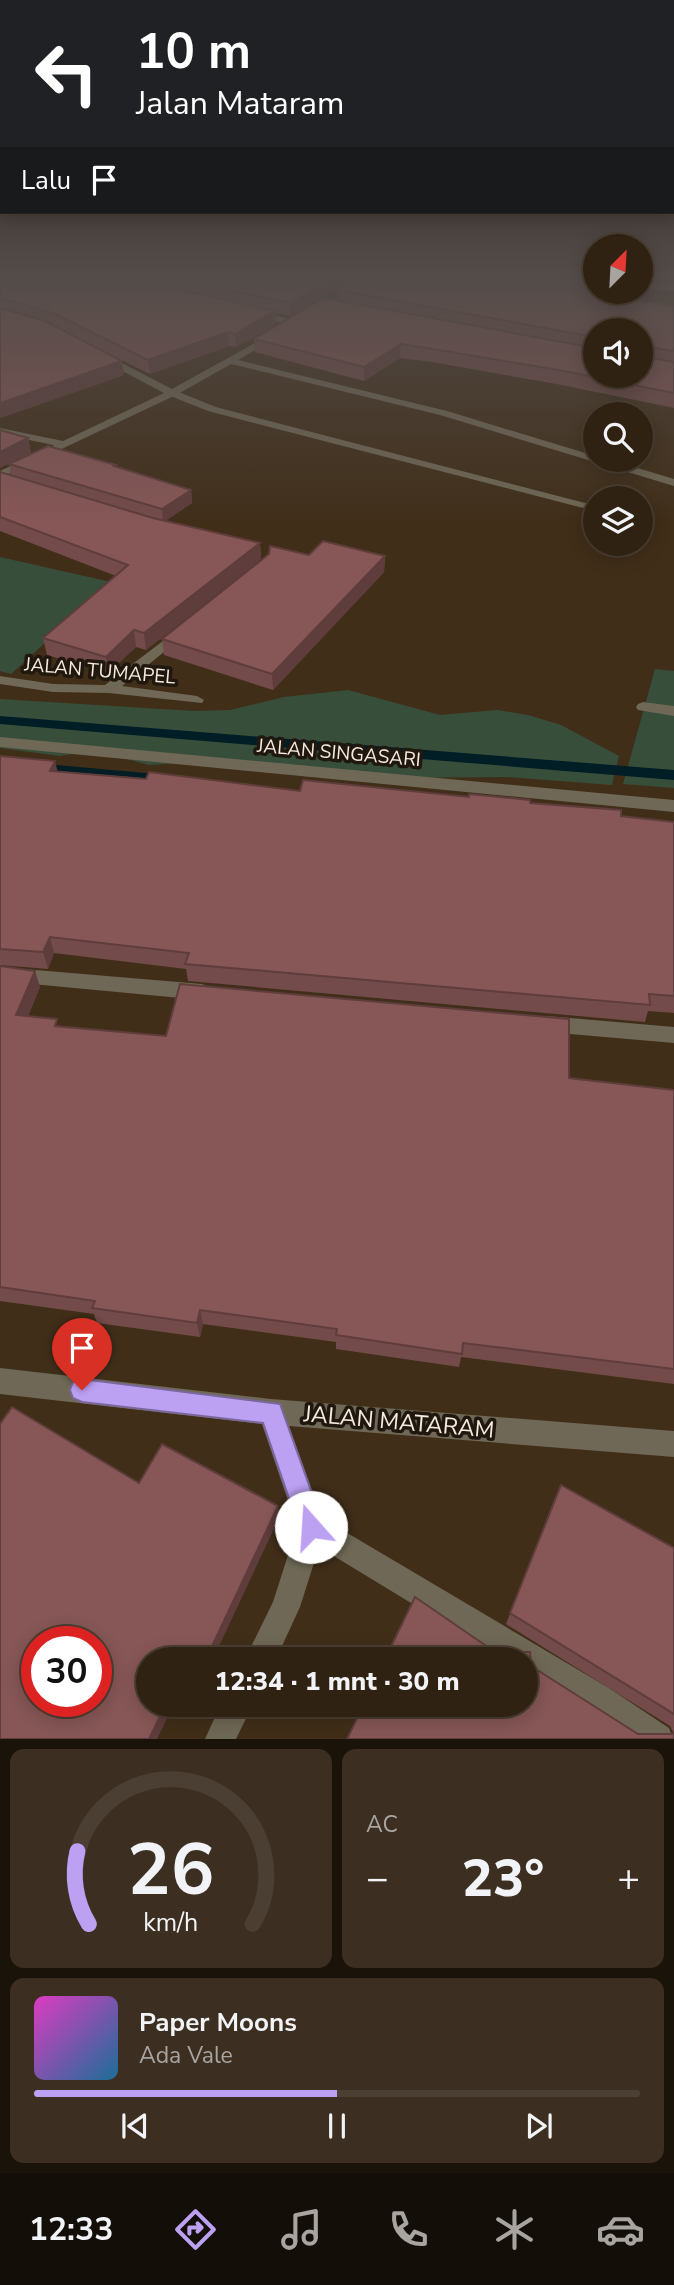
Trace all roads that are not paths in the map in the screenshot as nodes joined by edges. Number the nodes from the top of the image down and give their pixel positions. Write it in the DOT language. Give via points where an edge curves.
graph roads {
  1 [pos="107,359"];
  2 [pos="233,359"];
  3 [pos="230,361"];
  4 [pos="172,393"];
  5 [pos="0,431"];
  6 [pos="63,444"];
  7 [pos="0,478"];
  8 [pos="674,483"];
  9 [pos="13,484"];
  10 [pos="583,504"];
  11 [pos="191,623"];
  12 [pos="0,680"];
  13 [pos="109,689"];
  14 [pos="197,700"];
  15 [pos="643,706"];
  16 [pos="674,711"];
  17 [pos="0,742"];
  18 [pos="674,806"];
  19 [pos="0,974"];
  20 [pos="220,994"];
  21 [pos="523,1021"];
  22 [pos="674,1035"];
  23 [pos="0,1381"];
  24 [pos="271,1412"];
  25 [pos="674,1444"];
  26 [pos="311,1527"];
  27 [pos="266,1647"];
  28 [pos="231,1717"];
  29 [pos="220,1739"];
  30 [pos="658,1739"];
  1 -- 4 [label="street"];
  2 -- 3 [label="street"];
  3 -- 4 [label="street"];
  3 -- 8 [label="street" via="443,413"];
  4 -- 6 [label="street"];
  4 -- 10 [label="street" via="212,409"];
  5 -- 6 [label="street"];
  6 -- 7 [label="street"];
  7 -- 9 [label="street"];
  11 -- 13 [label="street"];
  12 -- 13 [label="street, JALAN TUMAPEL" via="53,688"];
  13 -- 14 [label="street, JALAN TUMAPEL"];
  15 -- 16 [label="street"];
  17 -- 18 [label="street, JALAN SINGASARI"];
  19 -- 20 [label="street"];
  21 -- 22 [label="street"];
  23 -- 24 [label="street, JALAN MATARAM"];
  24 -- 25 [label="street, JALAN MATARAM"];
  24 -- 26 [label="street"];
  26 -- 27 [label="street" via="286,1606"];
  26 -- 30 [label="street"];
  28 -- 29 [label="street"];
}
